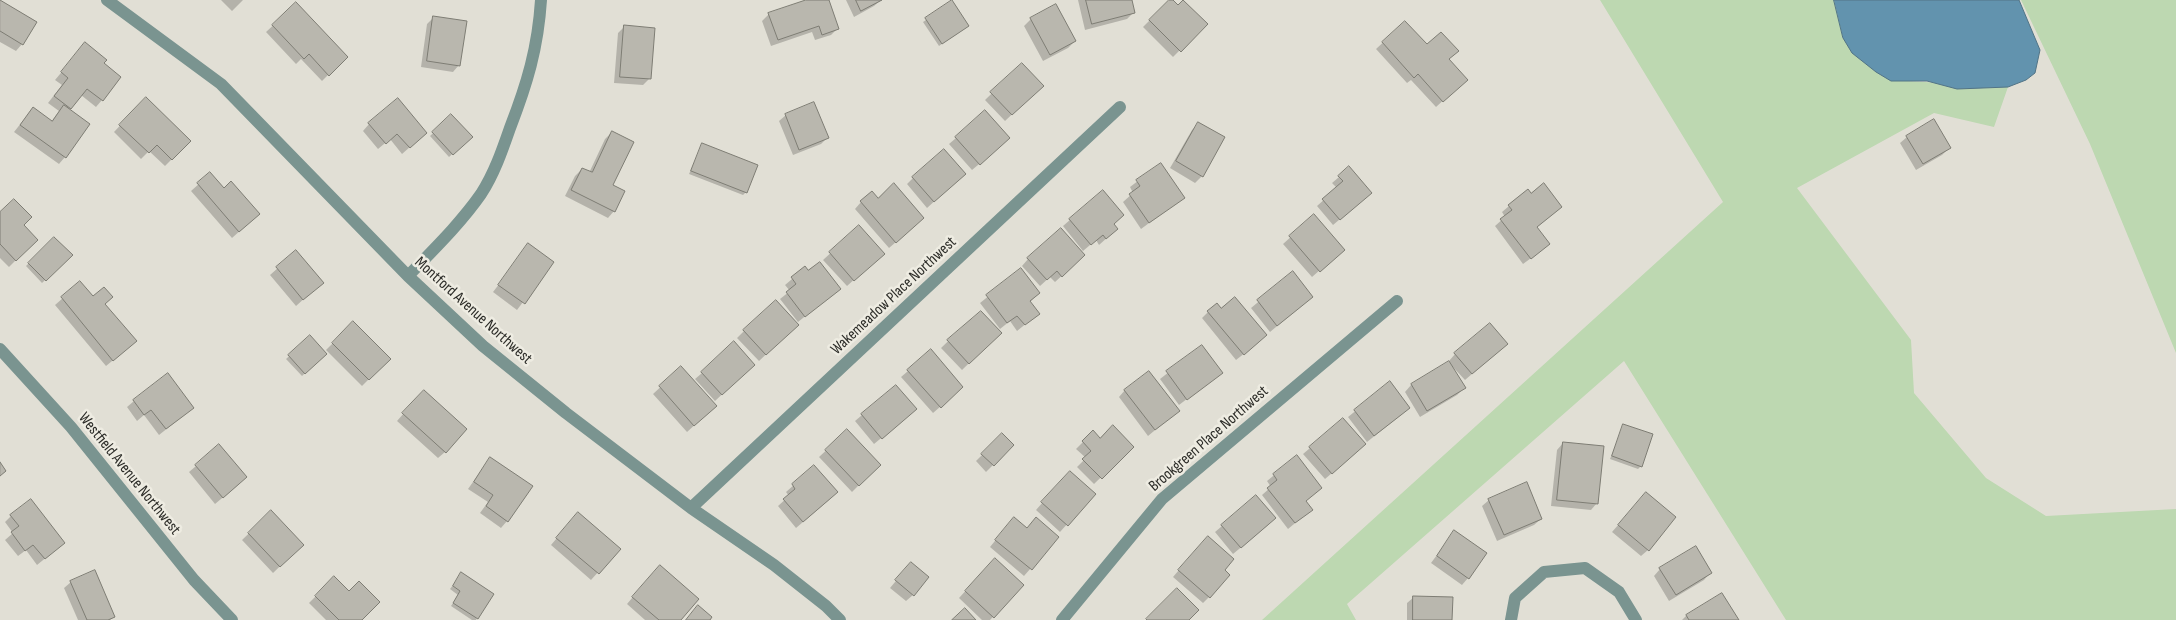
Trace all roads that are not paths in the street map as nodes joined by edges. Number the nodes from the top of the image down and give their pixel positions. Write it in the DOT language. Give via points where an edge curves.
graph roads {
  1 [pos="107,0"];
  2 [pos="541,0"];
  3 [pos="1120,107"];
  4 [pos="408,276"];
  5 [pos="1397,301"];
  6 [pos="0,349"];
  7 [pos="691,508"];
  8 [pos="232,620"];
  9 [pos="840,620"];
  10 [pos="1062,620"];
  11 [pos="1511,620"];
  12 [pos="1636,620"];
  1 -- 4 [label="street, Montford Avenue Northwest" via="221,84"];
  2 -- 4 [label="street" via="530,74 498,162 481,193 455,228"];
  3 -- 7 [label="street, Wakemeadow Place Northwest"];
  4 -- 7 [label="street, Montford Avenue Northwest" via="483,346"];
  5 -- 10 [label="street, Brookgreen Place Northwest" via="1162,498"];
  6 -- 8 [label="street, Westfield Avenue Northwest" via="71,426 194,580"];
  7 -- 9 [label="street, Montford Avenue Northwest" via="774,565"];
  11 -- 12 [label="street" via="1515,598 1544,572 1586,568 1619,592"];
}
